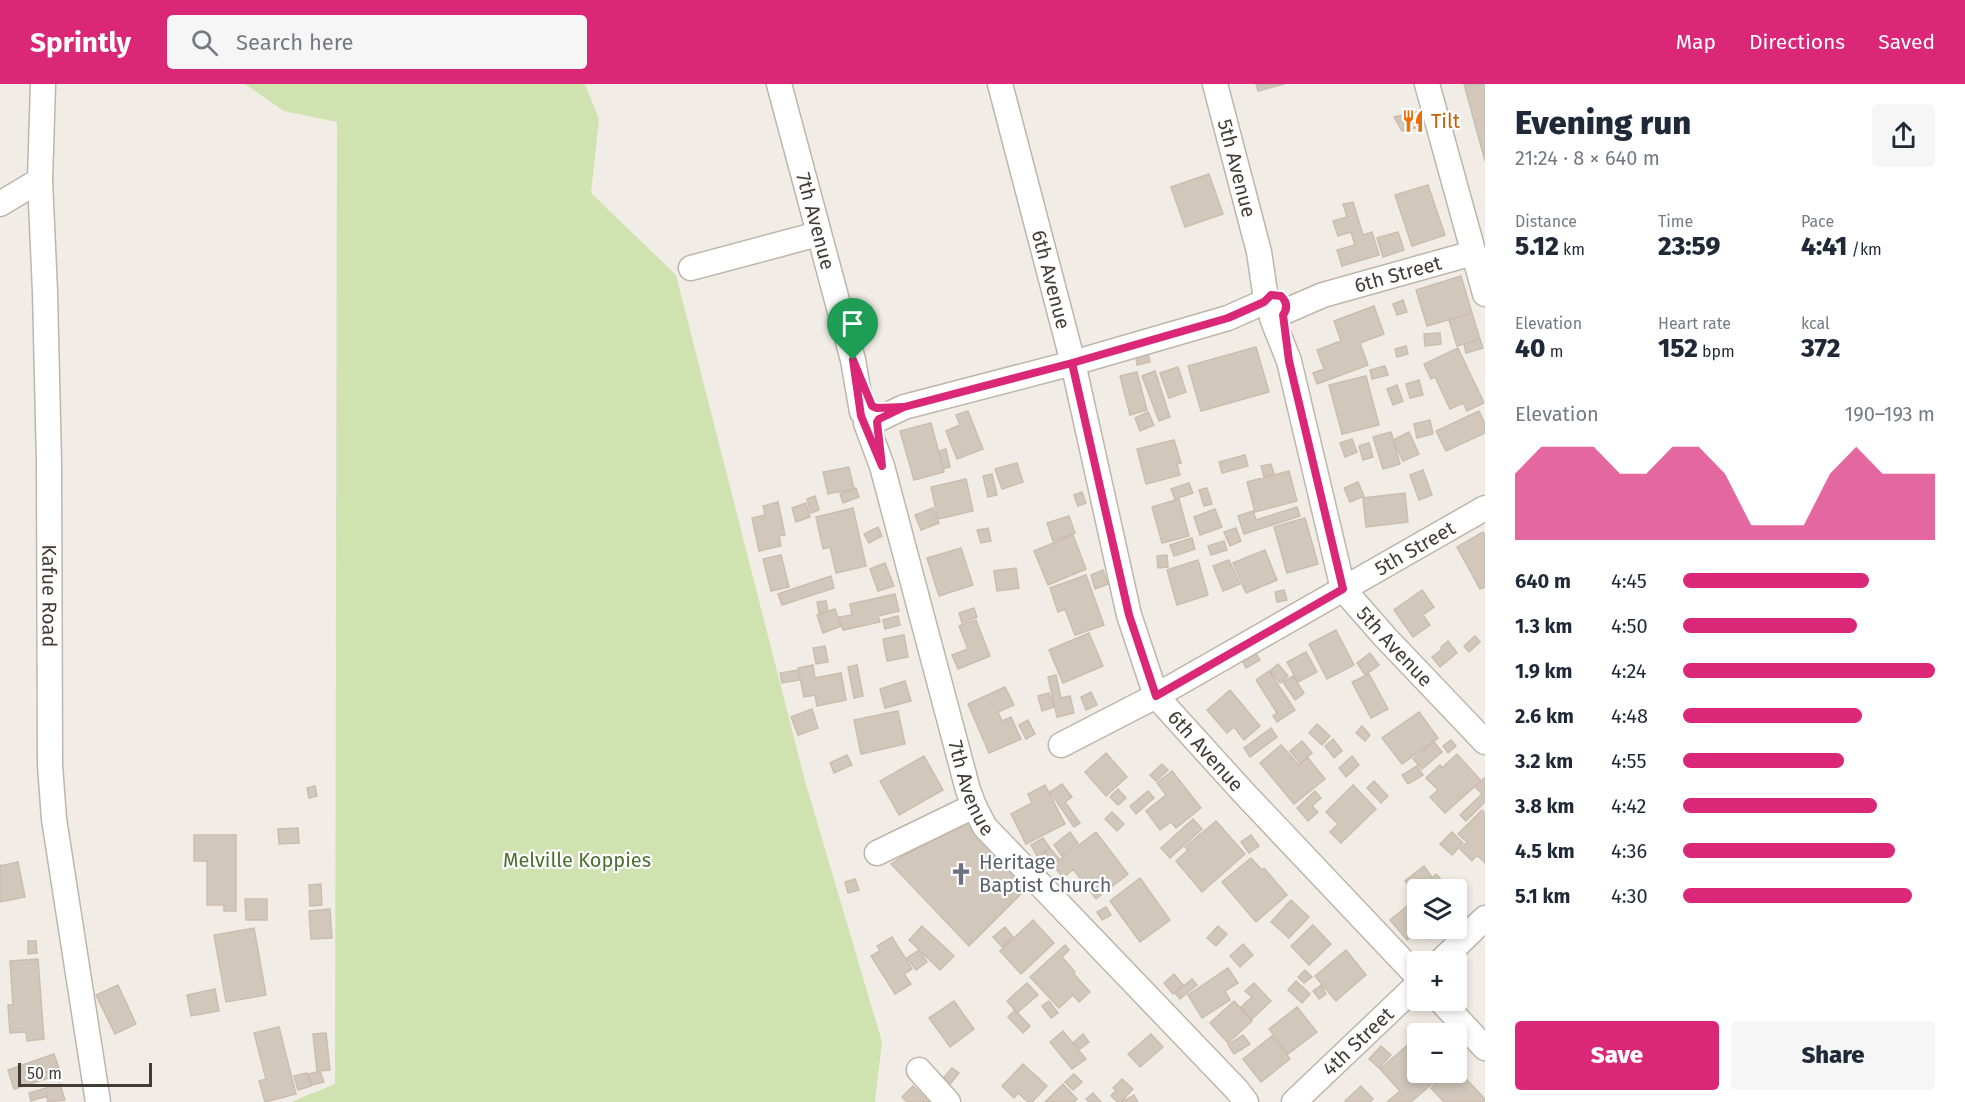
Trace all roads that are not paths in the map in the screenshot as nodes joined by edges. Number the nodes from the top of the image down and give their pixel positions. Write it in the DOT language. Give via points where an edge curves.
graph roads {
  1 [pos="43,84"];
  2 [pos="779,84"];
  3 [pos="1000,84"];
  4 [pos="1215,84"];
  5 [pos="1427,84"];
  6 [pos="40,180"];
  7 [pos="0,204"];
  8 [pos="818,234"];
  9 [pos="1473,253"];
  10 [pos="691,268"];
  11 [pos="1485,294"];
  12 [pos="1275,307"];
  13 [pos="1072,363"];
  14 [pos="872,415"];
  15 [pos="1485,508"];
  16 [pos="1343,589"];
  17 [pos="1156,696"];
  18 [pos="1485,742"];
  19 [pos="1061,745"];
  20 [pos="974,806"];
  21 [pos="877,853"];
  22 [pos="1485,918"];
  23 [pos="1451,951"];
  24 [pos="1407,965"];
  25 [pos="1407,994"];
  26 [pos="1450,1011"];
  27 [pos="1485,1048"];
  28 [pos="919,1070"];
  29 [pos="1245,1098"];
  30 [pos="1294,1101"];
  31 [pos="98,1102"];
  32 [pos="948,1102"];
  1 -- 6 [label="street, Kafue Road"];
  2 -- 8 [label="street, 7th Avenue"];
  3 -- 13 [label="street, 6th Avenue"];
  4 -- 12 [label="street, 5th Avenue"];
  5 -- 9 [label="street"];
  6 -- 7 [label="street"];
  6 -- 31 [label="street, Kafue Road" via="49,463 50,765 57,839"];
  8 -- 10 [label="street"];
  8 -- 14 [label="street, 7th Avenue"];
  9 -- 11 [label="street"];
  9 -- 12 [label="street, 6th Street"];
  12 -- 13 [label="street, 6th Street"];
  12 -- 16 [label="street, 5th Avenue"];
  13 -- 14 [label="street, 6th Street"];
  13 -- 17 [label="street, 6th Avenue" via="1129,615"];
  14 -- 20 [label="street, 7th Avenue" via="882,466"];
  15 -- 16 [label="street, 5th Street"];
  16 -- 17 [label="street, 5th Street"];
  16 -- 18 [label="street, 5th Avenue"];
  17 -- 19 [label="street, 5th Street"];
  17 -- 24 [label="street, 6th Avenue"];
  20 -- 21 [label="street"];
  20 -- 29 [label="street, 7th Avenue" via="986,827 1012,856"];
  22 -- 23 [label="street"];
  25 -- 30 [label="street, 4th Street"];
  26 -- 27 [label="street"];
  28 -- 32 [label="street"];
}
